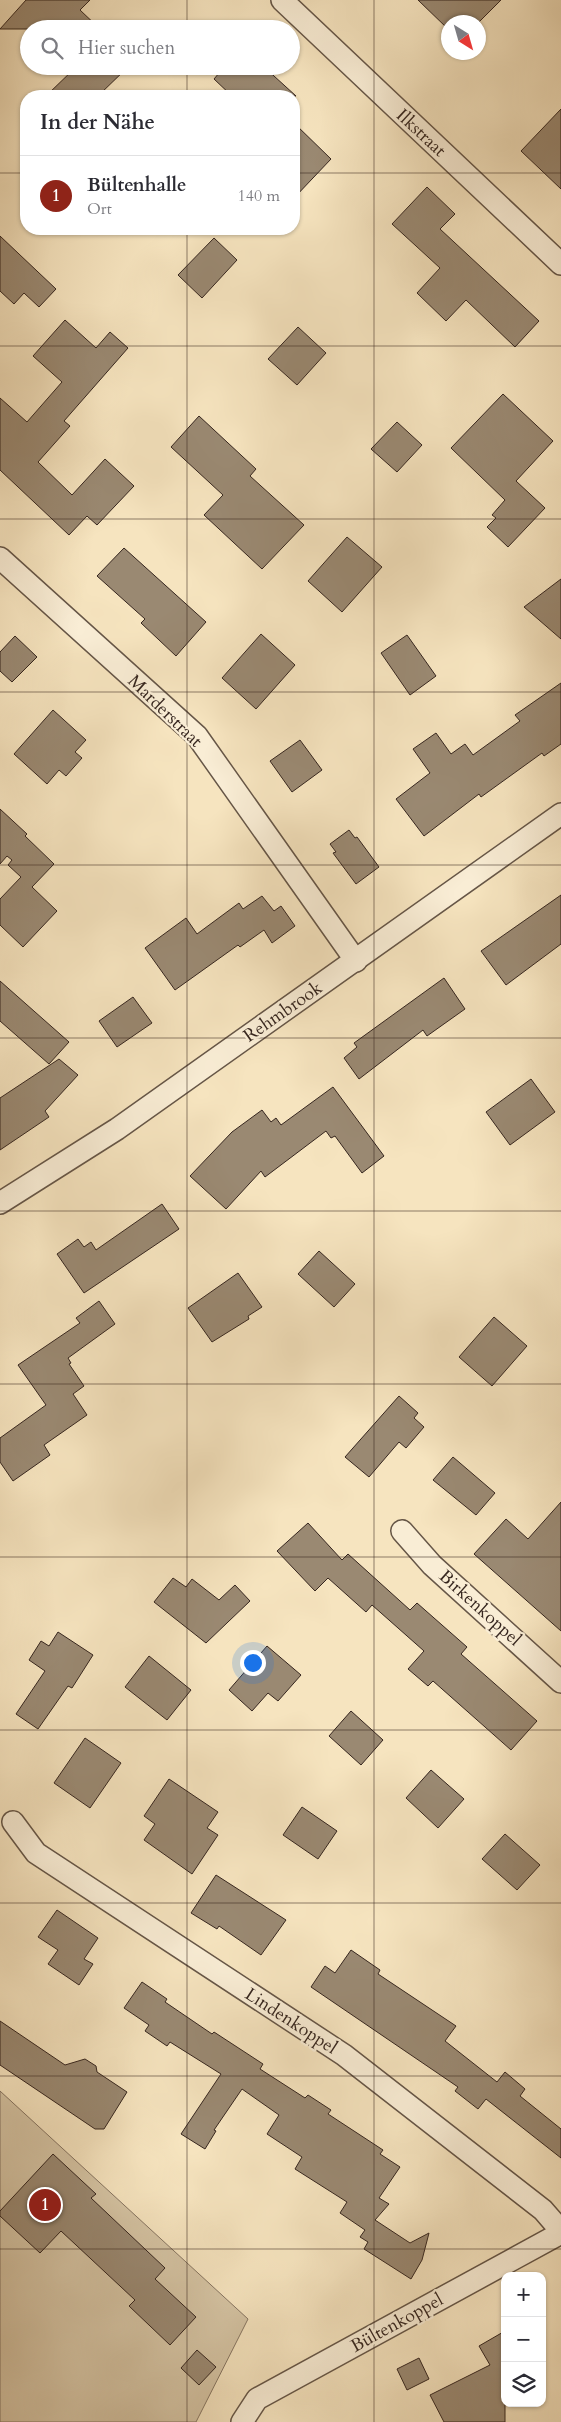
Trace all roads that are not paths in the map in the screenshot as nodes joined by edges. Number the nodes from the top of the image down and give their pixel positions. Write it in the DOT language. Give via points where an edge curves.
graph roads {
  1 [pos="282,0"];
  2 [pos="561,264"];
  3 [pos="0,558"];
  4 [pos="561,814"];
  5 [pos="356,961"];
  6 [pos="0,1203"];
  7 [pos="402,1530"];
  8 [pos="561,1682"];
  9 [pos="13,1822"];
  10 [pos="561,2232"];
  11 [pos="242,2422"];
  1 -- 2 [label="street, Ilkstraat"];
  3 -- 5 [label="street, Marderstraat" via="197,736"];
  4 -- 5 [label="street, Rehmbrook"];
  5 -- 6 [label="street, Rehmbrook" via="117,1129"];
  7 -- 8 [label="street, Birkenkoppel" via="432,1564"];
  9 -- 10 [label="street, Lindenkoppel" via="36,1853 344,2055 542,2210"];
  10 -- 11 [label="street, Bültenkoppel" via="257,2399"];
}
